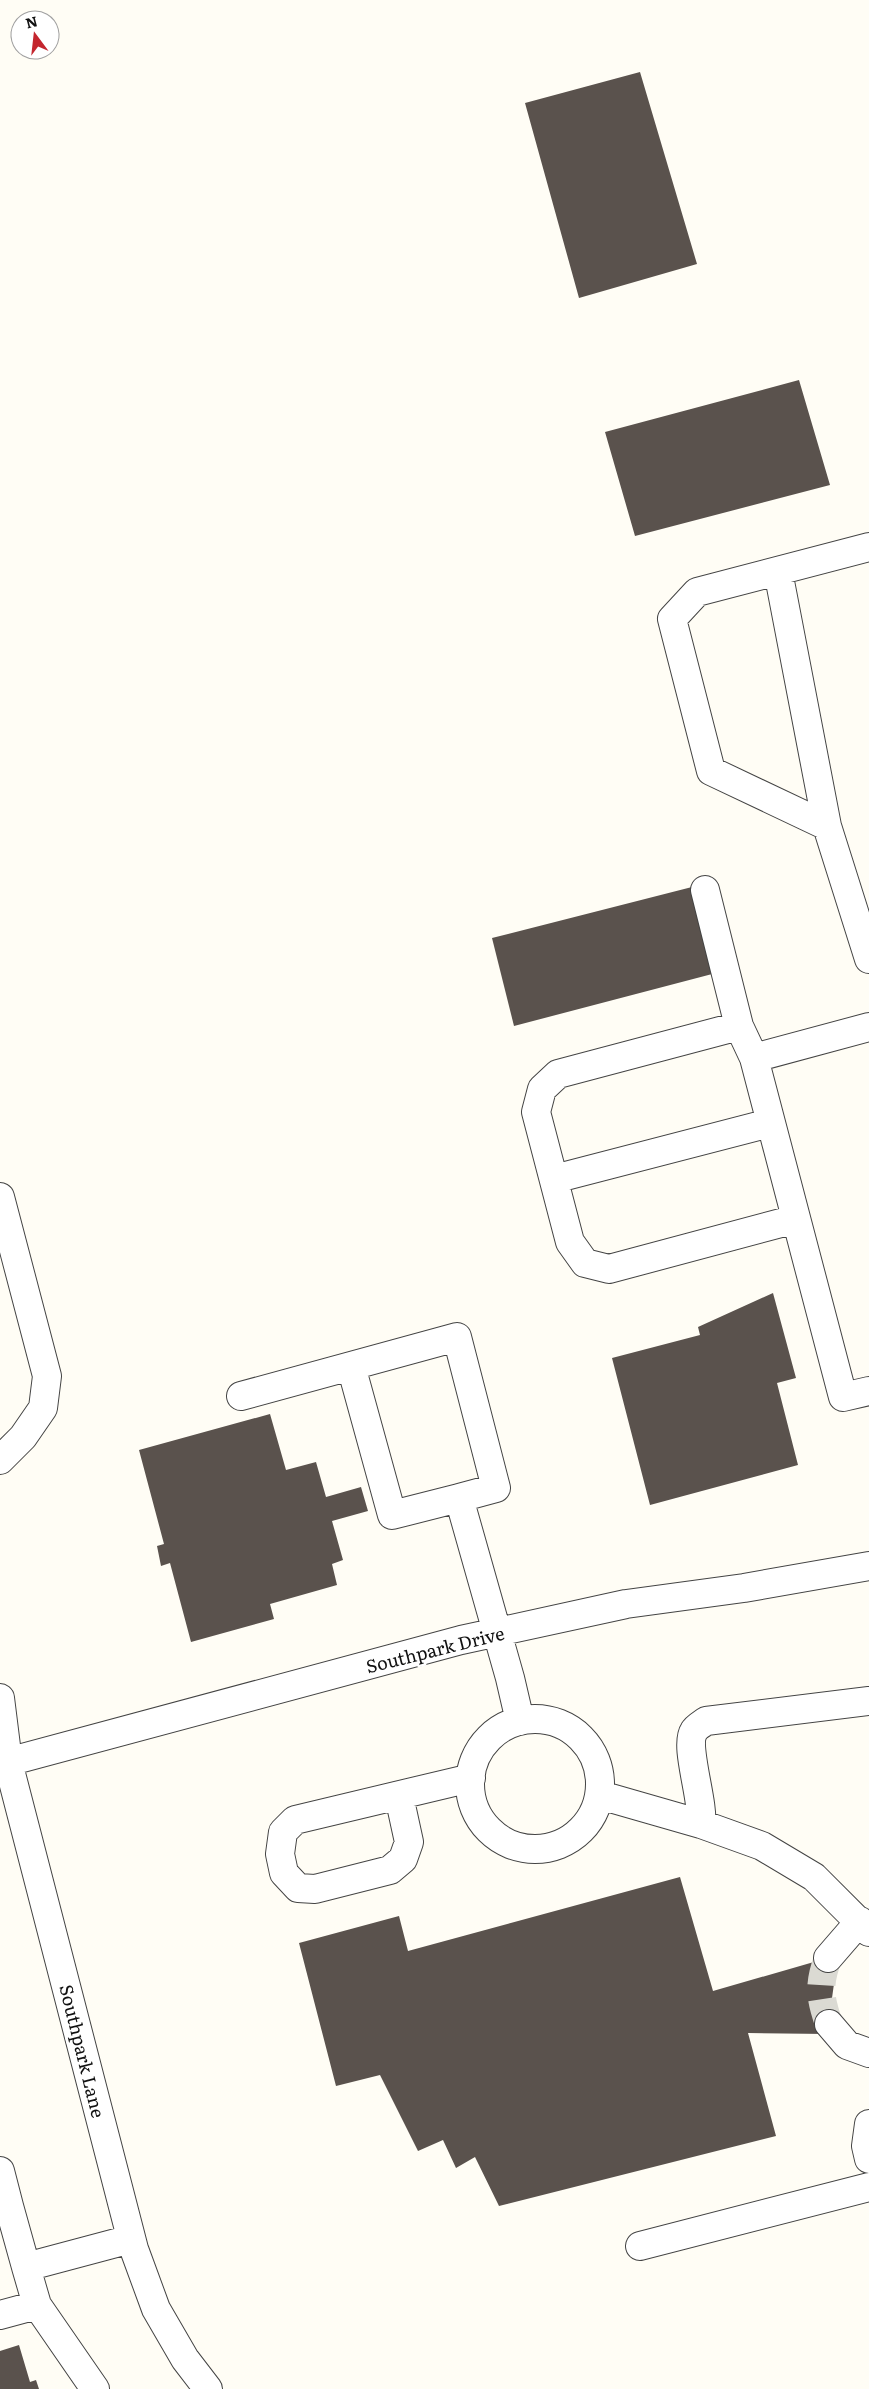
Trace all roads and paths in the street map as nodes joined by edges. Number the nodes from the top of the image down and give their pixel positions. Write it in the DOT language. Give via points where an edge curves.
graph roads {
  1 [pos="869,547"];
  2 [pos="778,571"];
  3 [pos="828,826"];
  4 [pos="705,890"];
  5 [pos="869,959"];
  6 [pos="739,1026"];
  7 [pos="869,1027"];
  8 [pos="754,1058"];
  9 [pos="770,1123"];
  10 [pos="554,1180"];
  11 [pos="0,1197"];
  12 [pos="796,1219"];
  13 [pos="351,1366"];
  14 [pos="869,1390"];
  15 [pos="241,1396"];
  16 [pos="0,1460"];
  17 [pos="459,1498"];
  18 [pos="869,1566"];
  19 [pos="497,1632"];
  20 [pos="0,1698"];
  21 [pos="869,1701"];
  22 [pos="520,1721"];
  23 [pos="4,1763"];
  24 [pos="471,1778"];
  25 [pos="600,1795"];
  26 [pos="399,1796"];
  27 [pos="701,1824"];
  28 [pos="865,1926"];
  29 [pos="828,1958"];
  30 [pos="829,2024"];
  31 [pos="869,2053"];
  32 [pos="869,2124"];
  33 [pos="869,2159"];
  34 [pos="0,2171"];
  35 [pos="869,2187"];
  36 [pos="5,2207"];
  37 [pos="131,2239"];
  38 [pos="640,2246"];
  39 [pos="26,2267"];
  40 [pos="37,2305"];
  41 [pos="0,2315"];
  42 [pos="95,2389"];
  43 [pos="208,2389"];
  1 -- 2 [label="street"];
  2 -- 3 [label="street"];
  2 -- 3 [label="street" via="697,592 672,620 711,771"];
  3 -- 5 [label="street"];
  4 -- 6 [label="street"];
  6 -- 8 [label="street"];
  6 -- 10 [label="street" via="558,1074 542,1089 536,1112"];
  7 -- 8 [label="street"];
  8 -- 9 [label="street"];
  9 -- 10 [label="street"];
  9 -- 12 [label="street"];
  10 -- 12 [label="street" via="570,1242 585,1263 609,1269"];
  11 -- 16 [label="street" via="47,1376 43,1408 24,1437"];
  12 -- 14 [label="street" via="844,1397"];
  13 -- 15 [label="street"];
  13 -- 17 [label="street" via="392,1515"];
  13 -- 17 [label="street" via="457,1337 496,1488"];
  17 -- 19 [label="street"];
  18 -- 19 [label="street, Southpark Drive" via="626,1604"];
  19 -- 22 [label="street"];
  19 -- 23 [label="street, Southpark Drive"];
  20 -- 23 [label="street, Southpark Lane"];
  21 -- 27 [label="street" via="706,1721 694,1731 690,1746 703,1810"];
  22 -- 24 [label="street" via="501,1729 486,1742 476,1759"];
  22 -- 25 [label="street" via="541,1720 562,1725 580,1737 593,1754 600,1774"];
  23 -- 37 [label="street, Southpark Lane"];
  24 -- 25 [label="street" via="472,1801 481,1821 496,1836 516,1847 538,1850 560,1844 579,1833 593,1816"];
  24 -- 26 [label="street"];
  25 -- 27 [label="street"];
  26 -- 26 [label="street" via="409,1842 403,1859 390,1870 315,1889 298,1888 284,1873 280,1854 284,1832 295,1820"];
  27 -- 28 [label="street" via="762,1846 814,1877"];
  28 -- 29 [label="street"];
  30 -- 31 [label="street" via="847,2045"];
  32 -- 33 [label="street" via="866,2146"];
  34 -- 36 [label="street"];
  35 -- 38 [label="street"];
  36 -- 39 [label="street"];
  37 -- 39 [label="street"];
  37 -- 43 [label="street, Southpark Lane" via="156,2309"];
  39 -- 40 [label="street"];
  40 -- 41 [label="street"];
  40 -- 42 [label="street"];
}
